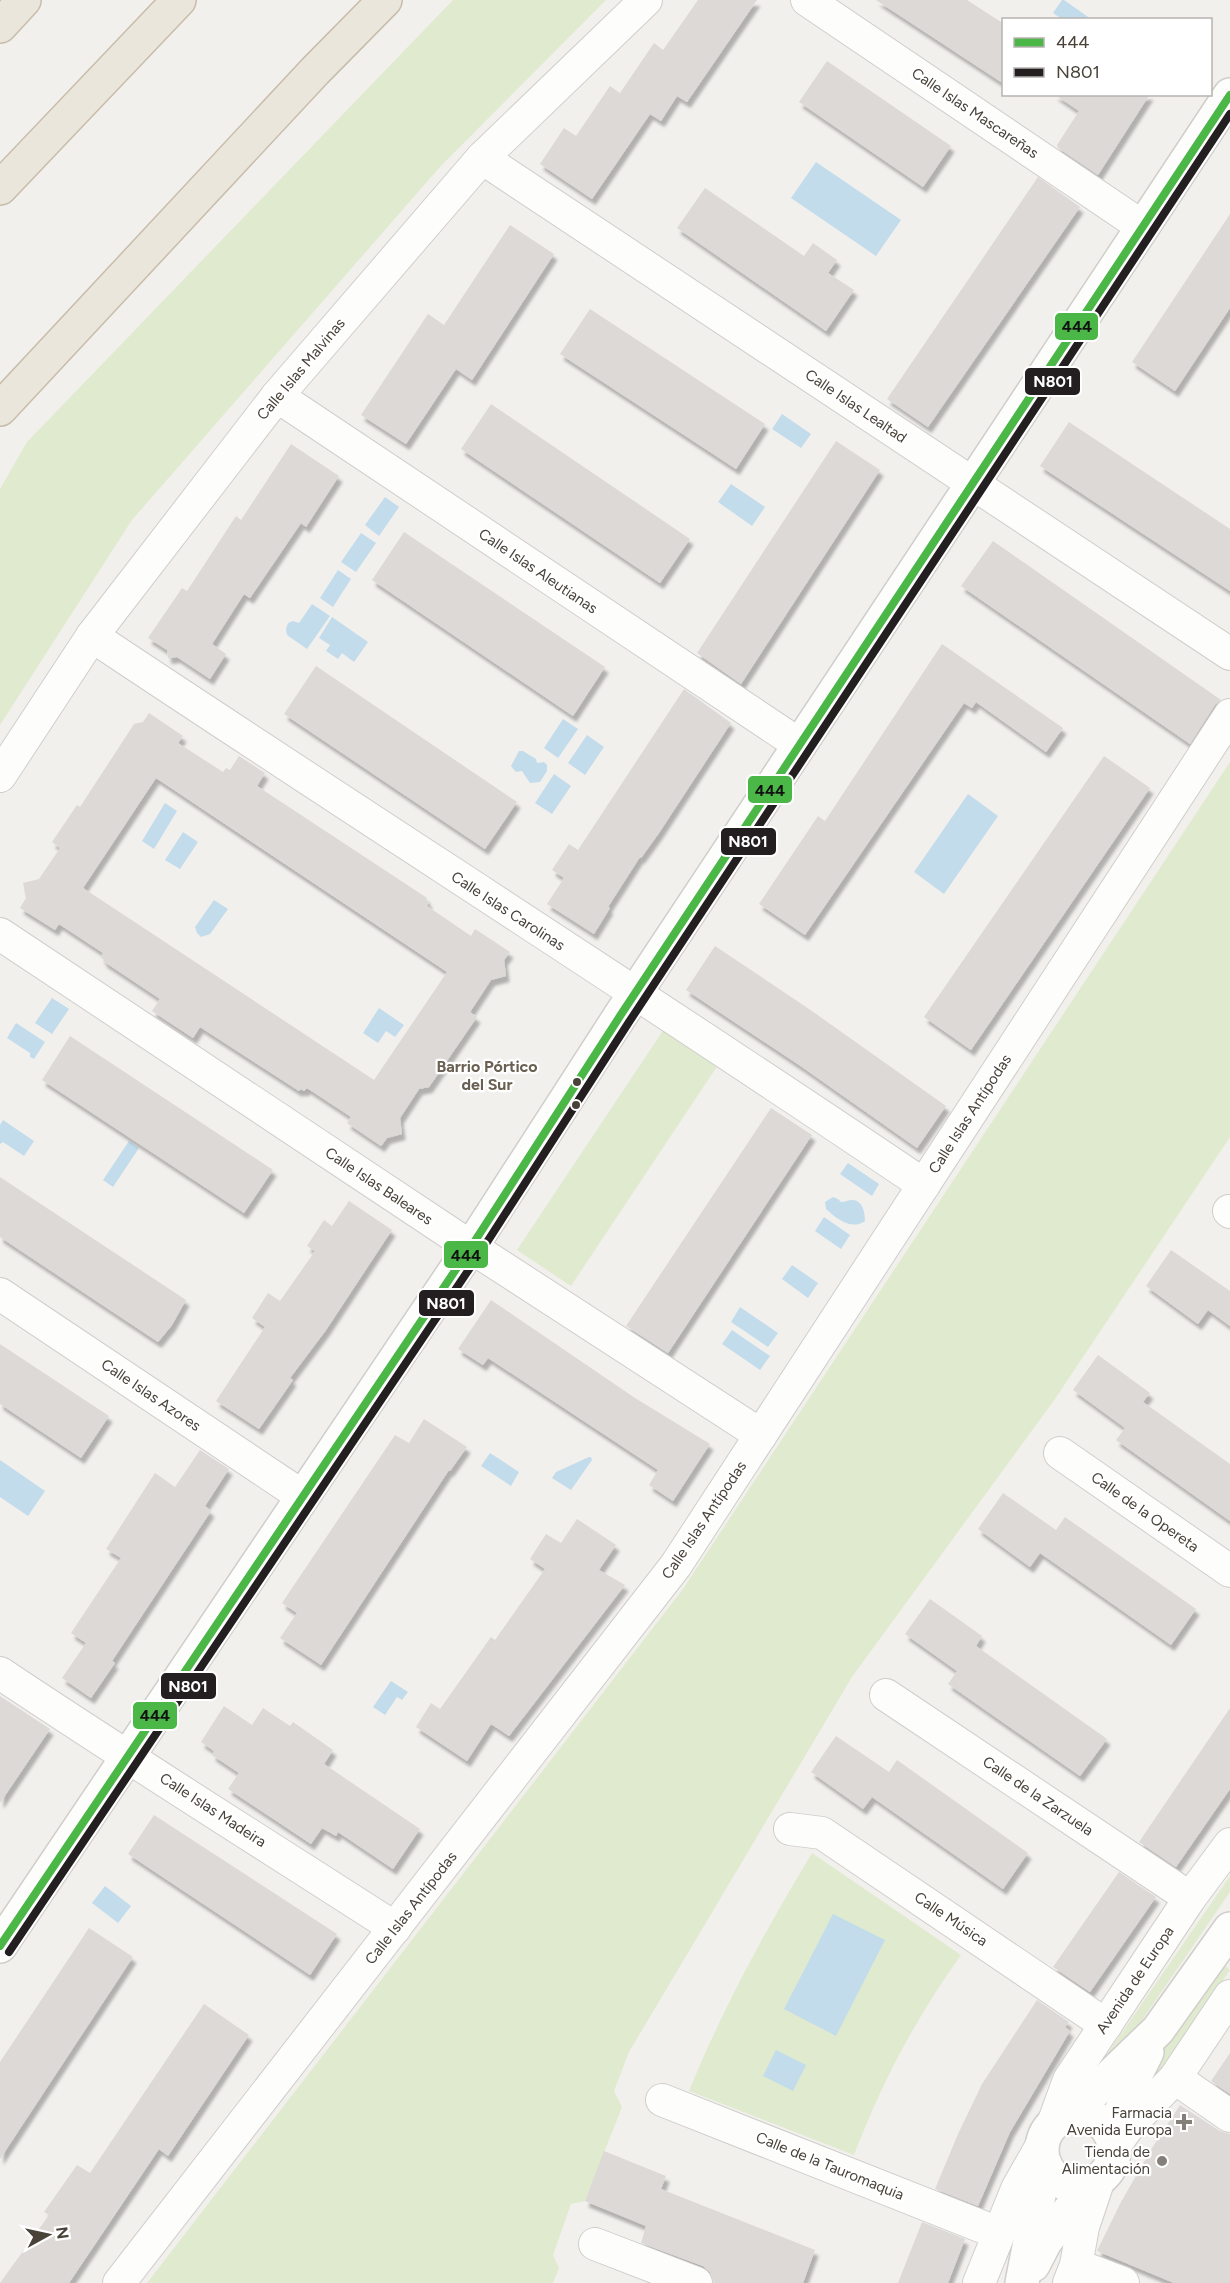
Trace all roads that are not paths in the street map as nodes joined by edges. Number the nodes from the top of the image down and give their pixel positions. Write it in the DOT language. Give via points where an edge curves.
graph roads {
  1 [pos="24,0"];
  2 [pos="179,0"];
  3 [pos="386,0"];
  4 [pos="646,0"];
  5 [pos="807,0"];
  6 [pos="0,26"];
  7 [pos="1230,95"];
  8 [pos="482,158"];
  9 [pos="0,188"];
  10 [pos="1143,227"];
  11 [pos="277,396"];
  12 [pos="0,409"];
  13 [pos="973,483"];
  14 [pos="92,636"];
  15 [pos="1230,654"];
  16 [pos="1230,715"];
  17 [pos="800,745"];
  18 [pos="0,776"];
  19 [pos="0,934"];
  20 [pos="635,994"];
  21 [pos="924,1185"];
  22 [pos="471,1247"];
  23 [pos="0,1294"];
  24 [pos="761,1435"];
  25 [pos="1060,1453"];
  26 [pos="302,1496"];
  27 [pos="1230,1571"];
  28 [pos="0,1673"];
  29 [pos="886,1695"];
  30 [pos="128,1756"];
  31 [pos="790,1829"];
  32 [pos="1230,1844"];
  33 [pos="1190,1898"];
  34 [pos="395,1928"];
  35 [pos="1230,1929"];
  36 [pos="0,1946"];
  37 [pos="1230,1996"];
  38 [pos="1106,2025"];
  39 [pos="1158,2030"];
  40 [pos="1175,2079"];
  41 [pos="662,2100"];
  42 [pos="1230,2116"];
  43 [pos="1053,2137"];
  44 [pos="1114,2141"];
  45 [pos="1093,2184"];
  46 [pos="998,2233"];
  47 [pos="596,2244"];
  48 [pos="1072,2274"];
  49 [pos="119,2283"];
  50 [pos="696,2283"];
  51 [pos="979,2283"];
  52 [pos="1023,2283"];
  53 [pos="1123,2283"];
  1 -- 6 [label="highway"];
  2 -- 9 [label="highway"];
  3 -- 12 [label="highway" via="315,70"];
  4 -- 8 [label="street, Calle Islas Malvinas"];
  5 -- 10 [label="street, Calle Islas Mascareñas"];
  7 -- 10 [label="street"];
  8 -- 11 [label="street, Calle Islas Malvinas"];
  8 -- 13 [label="street, Calle Islas Lealtad"];
  10 -- 13 [label="street"];
  11 -- 14 [label="street, Calle Islas Malvinas"];
  11 -- 17 [label="street, Calle Islas Aleutianas"];
  13 -- 15 [label="street, Calle Islas Lealtad"];
  13 -- 17 [label="street"];
  14 -- 18 [label="street, Calle Islas Malvinas"];
  14 -- 20 [label="street, Calle Islas Carolinas"];
  16 -- 21 [label="street, Calle Islas Antípodas"];
  17 -- 20 [label="street"];
  19 -- 22 [label="street, Calle Islas Baleares"];
  20 -- 21 [label="street, Calle Islas Carolinas"];
  20 -- 22 [label="street"];
  21 -- 24 [label="street, Calle Islas Antípodas"];
  22 -- 24 [label="street, Calle Islas Baleares"];
  22 -- 26 [label="street"];
  23 -- 26 [label="street, Calle Islas Azores"];
  24 -- 34 [label="street, Calle Islas Antípodas" via="676,1565"];
  25 -- 27 [label="street, Calle de la Opereta"];
  26 -- 30 [label="street"];
  28 -- 30 [label="street, Calle Islas Madeira"];
  29 -- 33 [label="street, Calle de la Zarzuela"];
  30 -- 34 [label="street, Calle Islas Madeira"];
  30 -- 36 [label="street"];
  31 -- 38 [label="street, Calle Música" via="822,1833"];
  32 -- 33 [label="street, Avenida de Europa"];
  33 -- 38 [label="street, Avenida de Europa"];
  34 -- 49 [label="street, Calle Islas Antípodas"];
  35 -- 39 [label="street, Avenida de Europa"];
  37 -- 40 [label="street"];
  38 -- 43 [label="street, Avenida de Europa" via="1069,2080"];
  39 -- 43 [label="street, Avenida de Europa"];
  39 -- 44 [label="street, Avenida de Europa" via="1131,2084"];
  40 -- 42 [label="street"];
  40 -- 44 [label="street"];
  41 -- 46 [label="street, Calle de la Tauromaquia"];
  43 -- 44 [label="street" via="1082,2114 1100,2121"];
  43 -- 45 [label="street" via="1054,2177 1078,2187"];
  43 -- 46 [label="street, Avenida de Europa" via="1017,2188"];
  43 -- 52 [label="street, Avenida de Europa"];
  44 -- 45 [label="street" via="1112,2165"];
  45 -- 48 [label="street"];
  45 -- 52 [label="street, Avenida de Europa" via="1045,2242"];
  46 -- 51 [label="street, Avenida de Europa"];
  47 -- 50 [label="street"];
  48 -- 53 [label="street"];
}
